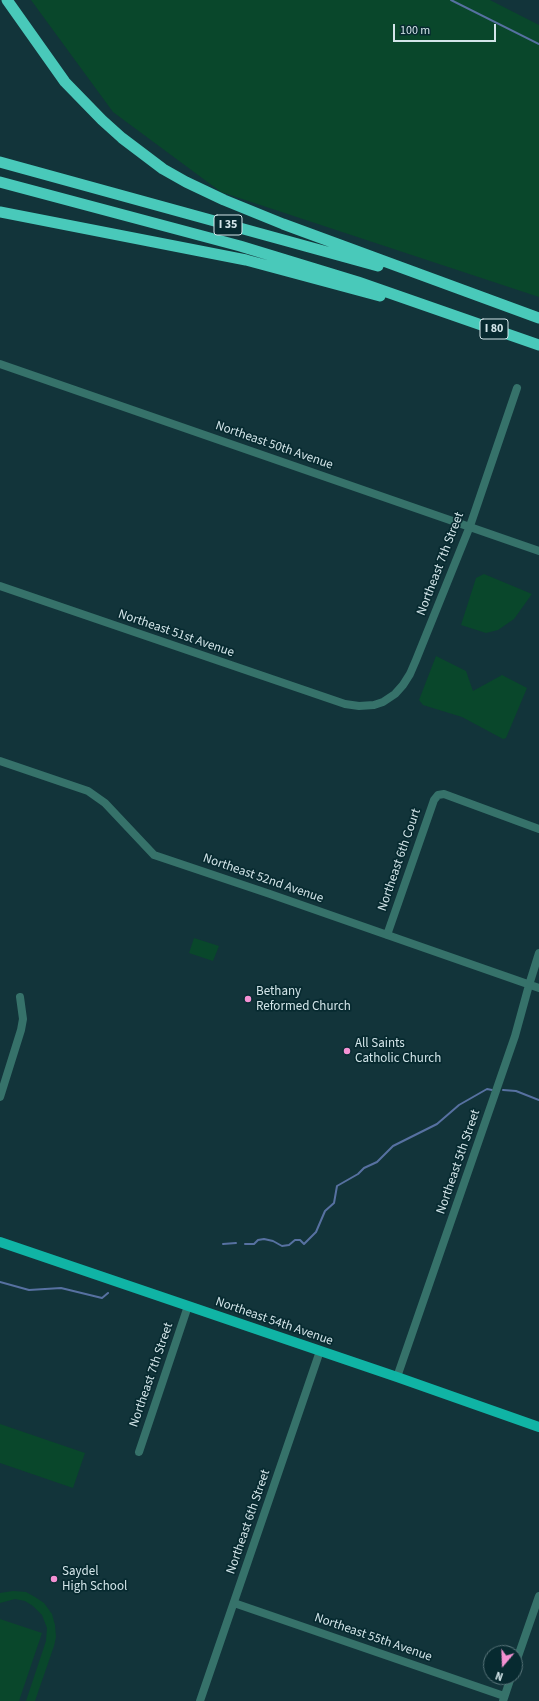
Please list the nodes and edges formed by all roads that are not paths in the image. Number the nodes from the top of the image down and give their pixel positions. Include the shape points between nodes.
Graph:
1 (7, 0) edge
2 (0, 162) edge
3 (0, 182) edge
4 (0, 212) edge
5 (456, 288) junction
6 (448, 313) junction
7 (539, 318) edge
8 (539, 345) edge
9 (0, 364) edge
10 (517, 388) dead end
11 (470, 526) junction
12 (539, 551) edge
13 (0, 586) edge
14 (345, 704) joint
15 (0, 761) edge
16 (539, 829) edge
17 (387, 935) junction
18 (539, 953) edge
19 (528, 985) junction
20 (539, 988) edge
21 (20, 997) dead end
22 (0, 1097) edge
23 (0, 1242) edge
24 (188, 1306) junction
25 (320, 1351) junction
26 (397, 1377) junction
27 (539, 1428) edge
28 (139, 1452) dead end
29 (539, 1596) edge
30 (234, 1602) junction
31 (522, 1645) edge
32 (508, 1685) edge
33 (503, 1699) edge
34 (200, 1701) edge

1 - 5 highway via 65,82 122,138 164,169 224,200
2 - 5 highway, I 35
3 - 6 highway, I 80 via 240,246
4 - 6 highway via 246,260
5 - 7 highway, I 35
6 - 8 highway, I 80
9 - 11 street, Northeast 50th Avenue
10 - 11 street, Northeast 7th Street
11 - 12 street, Northeast 50th Avenue
11 - 14 street, Northeast 7th Street via 416,660 403,685 389,698 374,705
13 - 14 street, Northeast 51st Avenue
15 - 17 street, Northeast 52nd Avenue via 88,791 105,803 154,856
16 - 17 street, Northeast 6th Court via 444,794 438,795 434,800
17 - 19 street, Northeast 52nd Avenue
18 - 19 street, Northeast 5th Street
19 - 20 street, Northeast 52nd Avenue
19 - 26 street, Northeast 5th Street via 515,1036
21 - 22 street via 23,1019 21,1030
23 - 24 main road, Northeast 54th Avenue
24 - 25 main road, Northeast 54th Avenue
24 - 28 street, Northeast 7th Street
25 - 26 main road, Northeast 54th Avenue
25 - 30 street, Northeast 6th Street
26 - 27 main road, Northeast 54th Avenue
29 - 31 street
30 - 33 street, Northeast 55th Avenue
30 - 34 street, Northeast 6th Street
32 - 33 street

